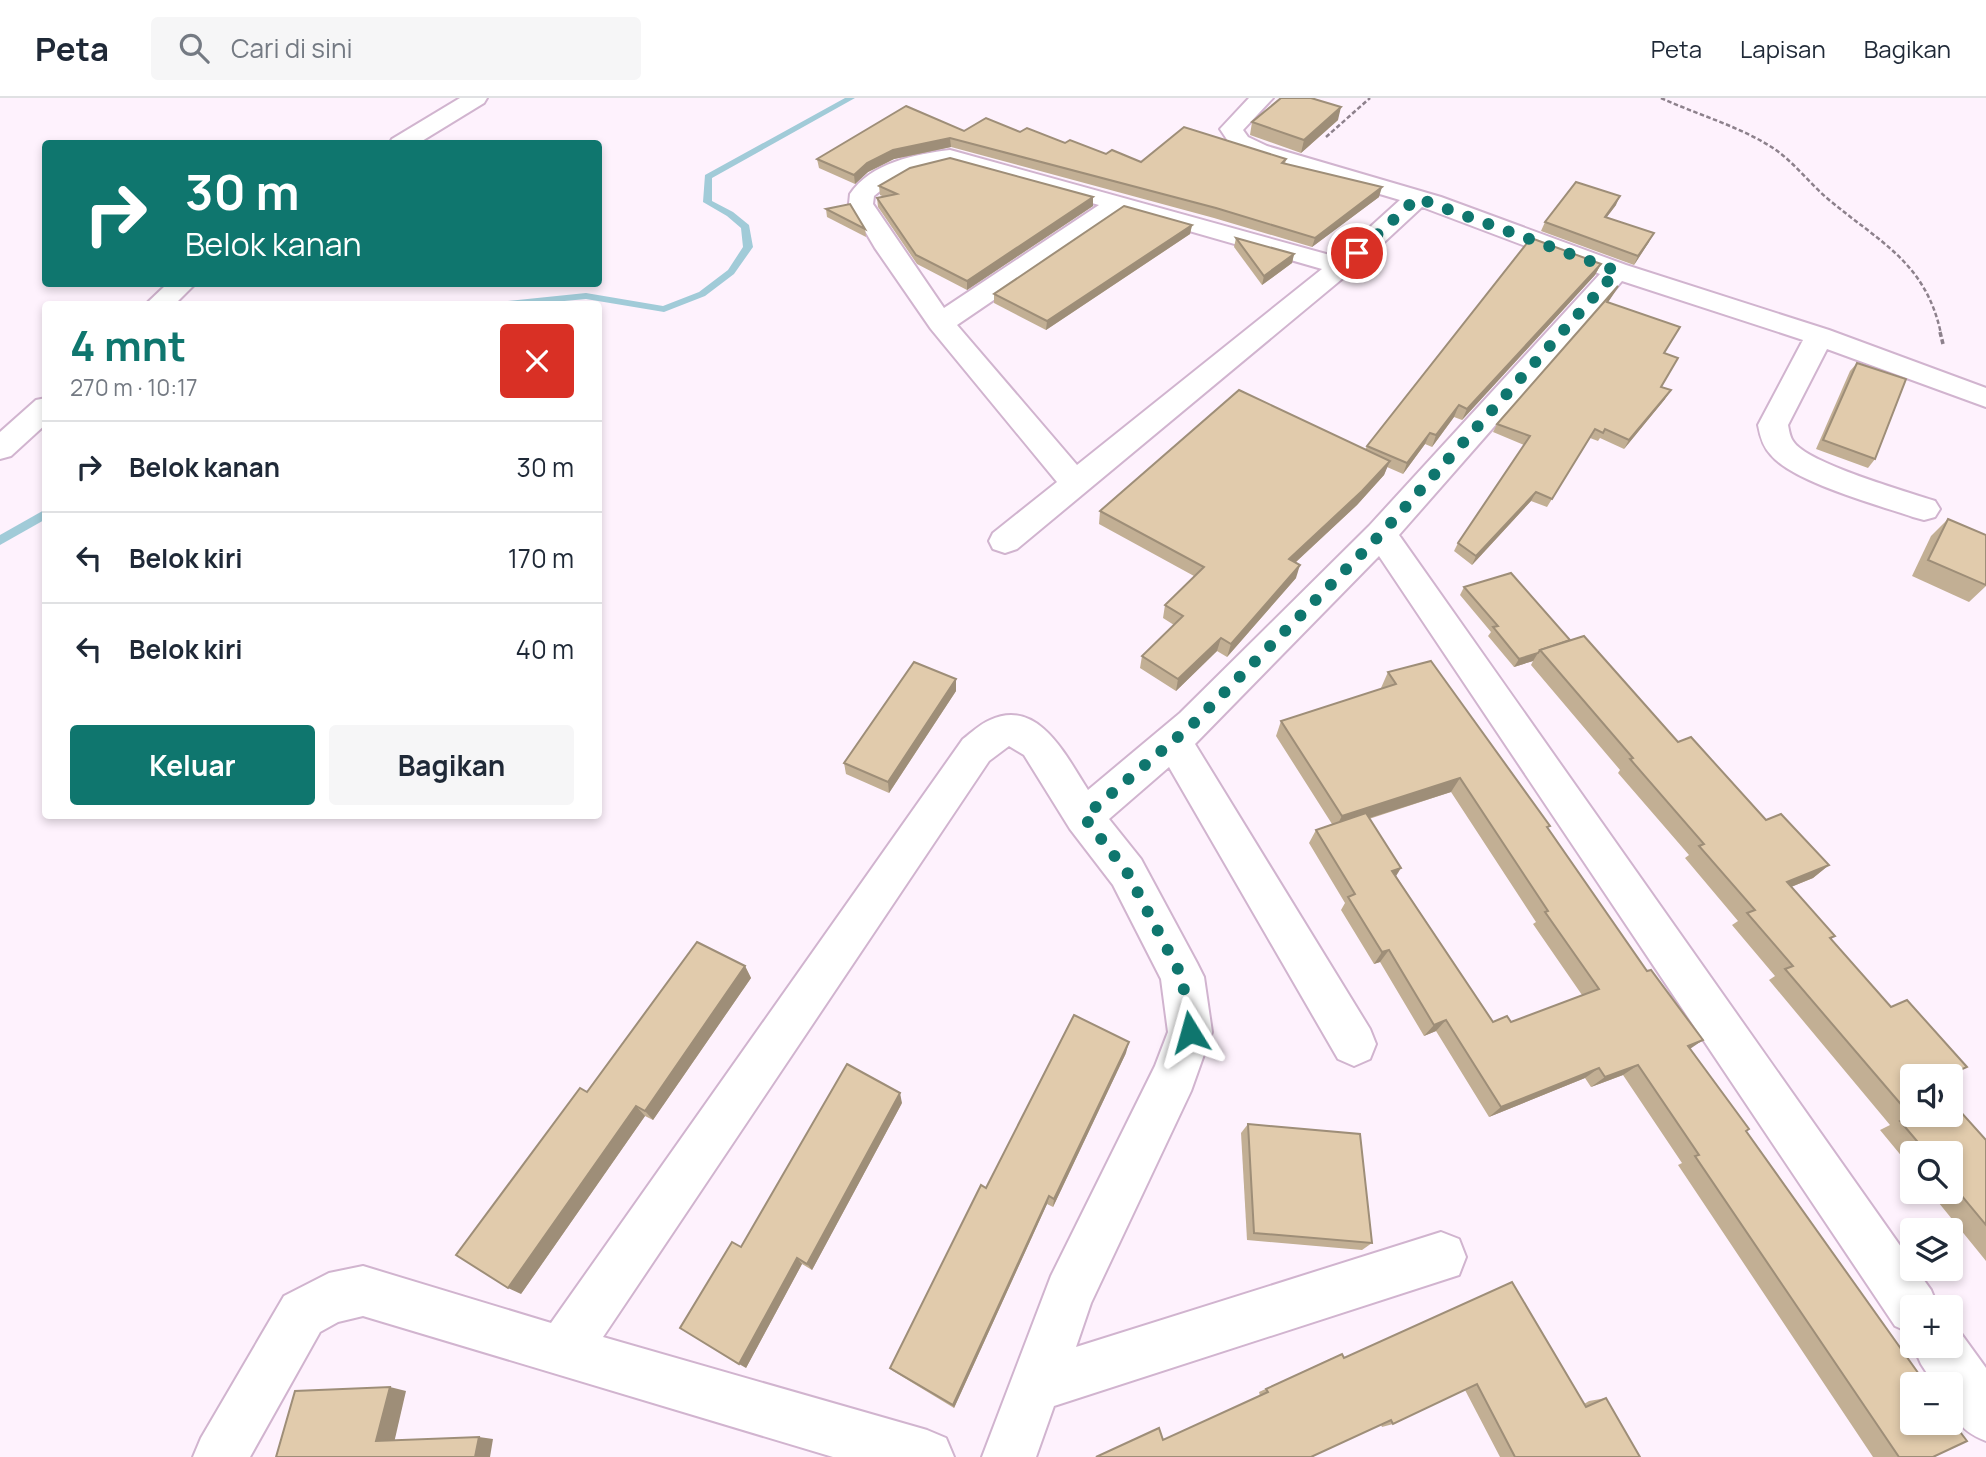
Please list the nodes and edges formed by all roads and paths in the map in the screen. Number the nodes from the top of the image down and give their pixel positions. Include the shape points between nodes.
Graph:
1 (476, 98) edge
2 (1262, 98) edge
3 (1370, 98) edge
4 (1661, 98) edge
5 (407, 140) edge
6 (1301, 163) junction
7 (1417, 198) junction
8 (1119, 204) junction
9 (1342, 266) junction
10 (1617, 271) junction
11 (179, 287) edge
12 (162, 301) edge
13 (941, 323) junction
14 (1819, 336) junction
15 (1943, 381) junction
16 (1986, 398) edge
17 (42, 411) edge
18 (0, 449) edge
19 (1076, 484) junction
20 (1924, 509) dead end
21 (1381, 534) junction
22 (1005, 541) dead end
23 (1173, 741) junction
24 (1084, 817) junction
25 (1354, 1044) dead end
26 (1441, 1257) dead end
27 (1904, 1295) edge
28 (562, 1352) junction
29 (1947, 1358) edge
30 (1035, 1386) junction
31 (1986, 1414) edge
32 (220, 1457) edge
33 (927, 1457) edge
34 (1009, 1457) edge

1 - 5 street
2 - 6 street via 1231,129 1235,137 1259,151
3 - 6 path
4 - 15 path via 1774,149 1906,258 1923,279 1941,330
6 - 7 street
7 - 9 street
7 - 10 street
8 - 9 street
8 - 13 street
8 - 13 street via 950,158 922,160 884,176 862,194 861,204
9 - 19 street
10 - 14 street
10 - 21 street
11 - 12 street
13 - 19 street
14 - 15 street
14 - 20 street via 1773,425 1783,450 1806,465
15 - 16 street
17 - 18 street
19 - 22 street
21 - 23 street
21 - 27 street
23 - 24 street
23 - 25 street
24 - 28 street via 1037,744 1021,732 1002,731 976,750
24 - 30 street via 1127,872 1182,977 1190,1032 1175,1075 1069,1294
26 - 30 street
28 - 32 street via 363,1291 329,1298 302,1314
28 - 33 street
29 - 31 street
30 - 34 street

